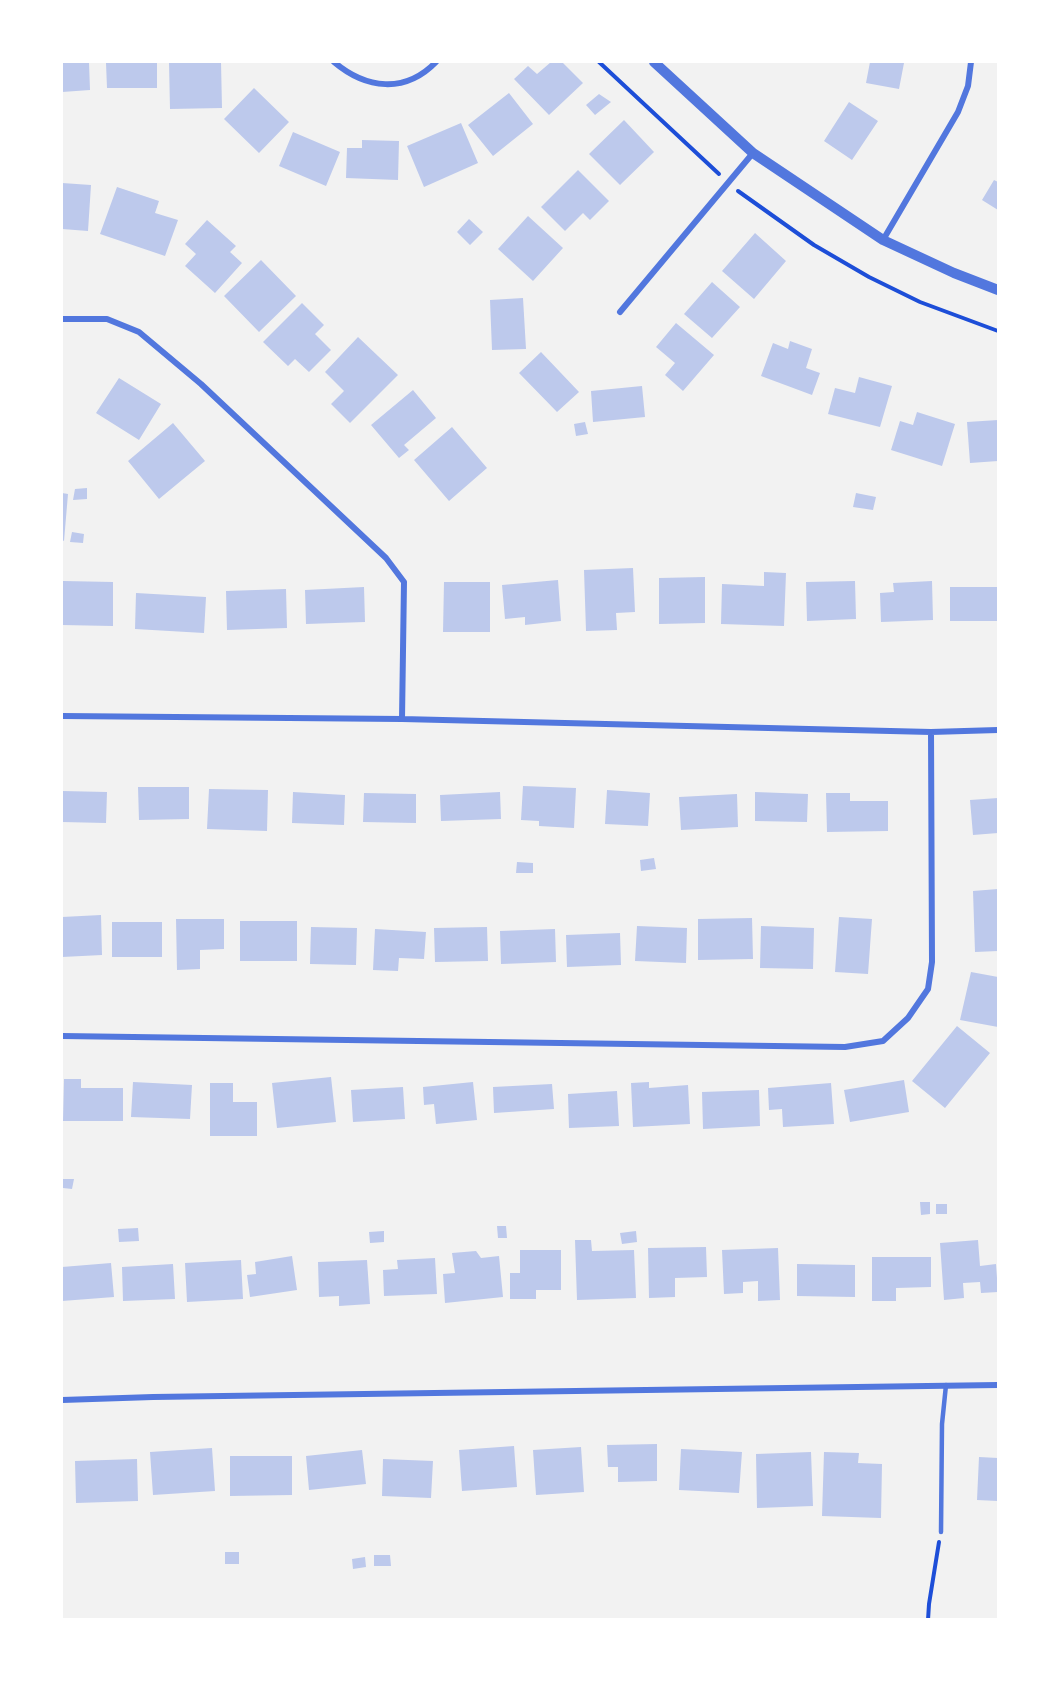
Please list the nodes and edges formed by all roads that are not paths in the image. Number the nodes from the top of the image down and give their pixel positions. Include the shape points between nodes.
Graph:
1 (334, 62) edge
2 (436, 62) edge
3 (654, 62) edge
4 (971, 62) edge
5 (753, 153) junction
6 (883, 240) junction
7 (999, 290) edge
8 (620, 312) dead end
9 (62, 319) edge
10 (62, 716) edge
11 (402, 719) junction
12 (999, 730) edge
13 (931, 732) junction
14 (62, 1036) edge
15 (946, 1385) junction
16 (999, 1385) edge
17 (62, 1400) edge
18 (941, 1532) road end

1 - 2 street via 348,73 381,85 406,82
3 - 5 street
4 - 6 street via 968,86 958,112
5 - 6 street
5 - 8 street
6 - 7 street
9 - 11 street via 107,319 139,332 201,384 386,558 404,582
10 - 11 street
11 - 13 street
12 - 13 street
13 - 14 street via 932,962 928,988 908,1018 883,1041 835,1047
15 - 16 street
15 - 17 street
15 - 18 lane

